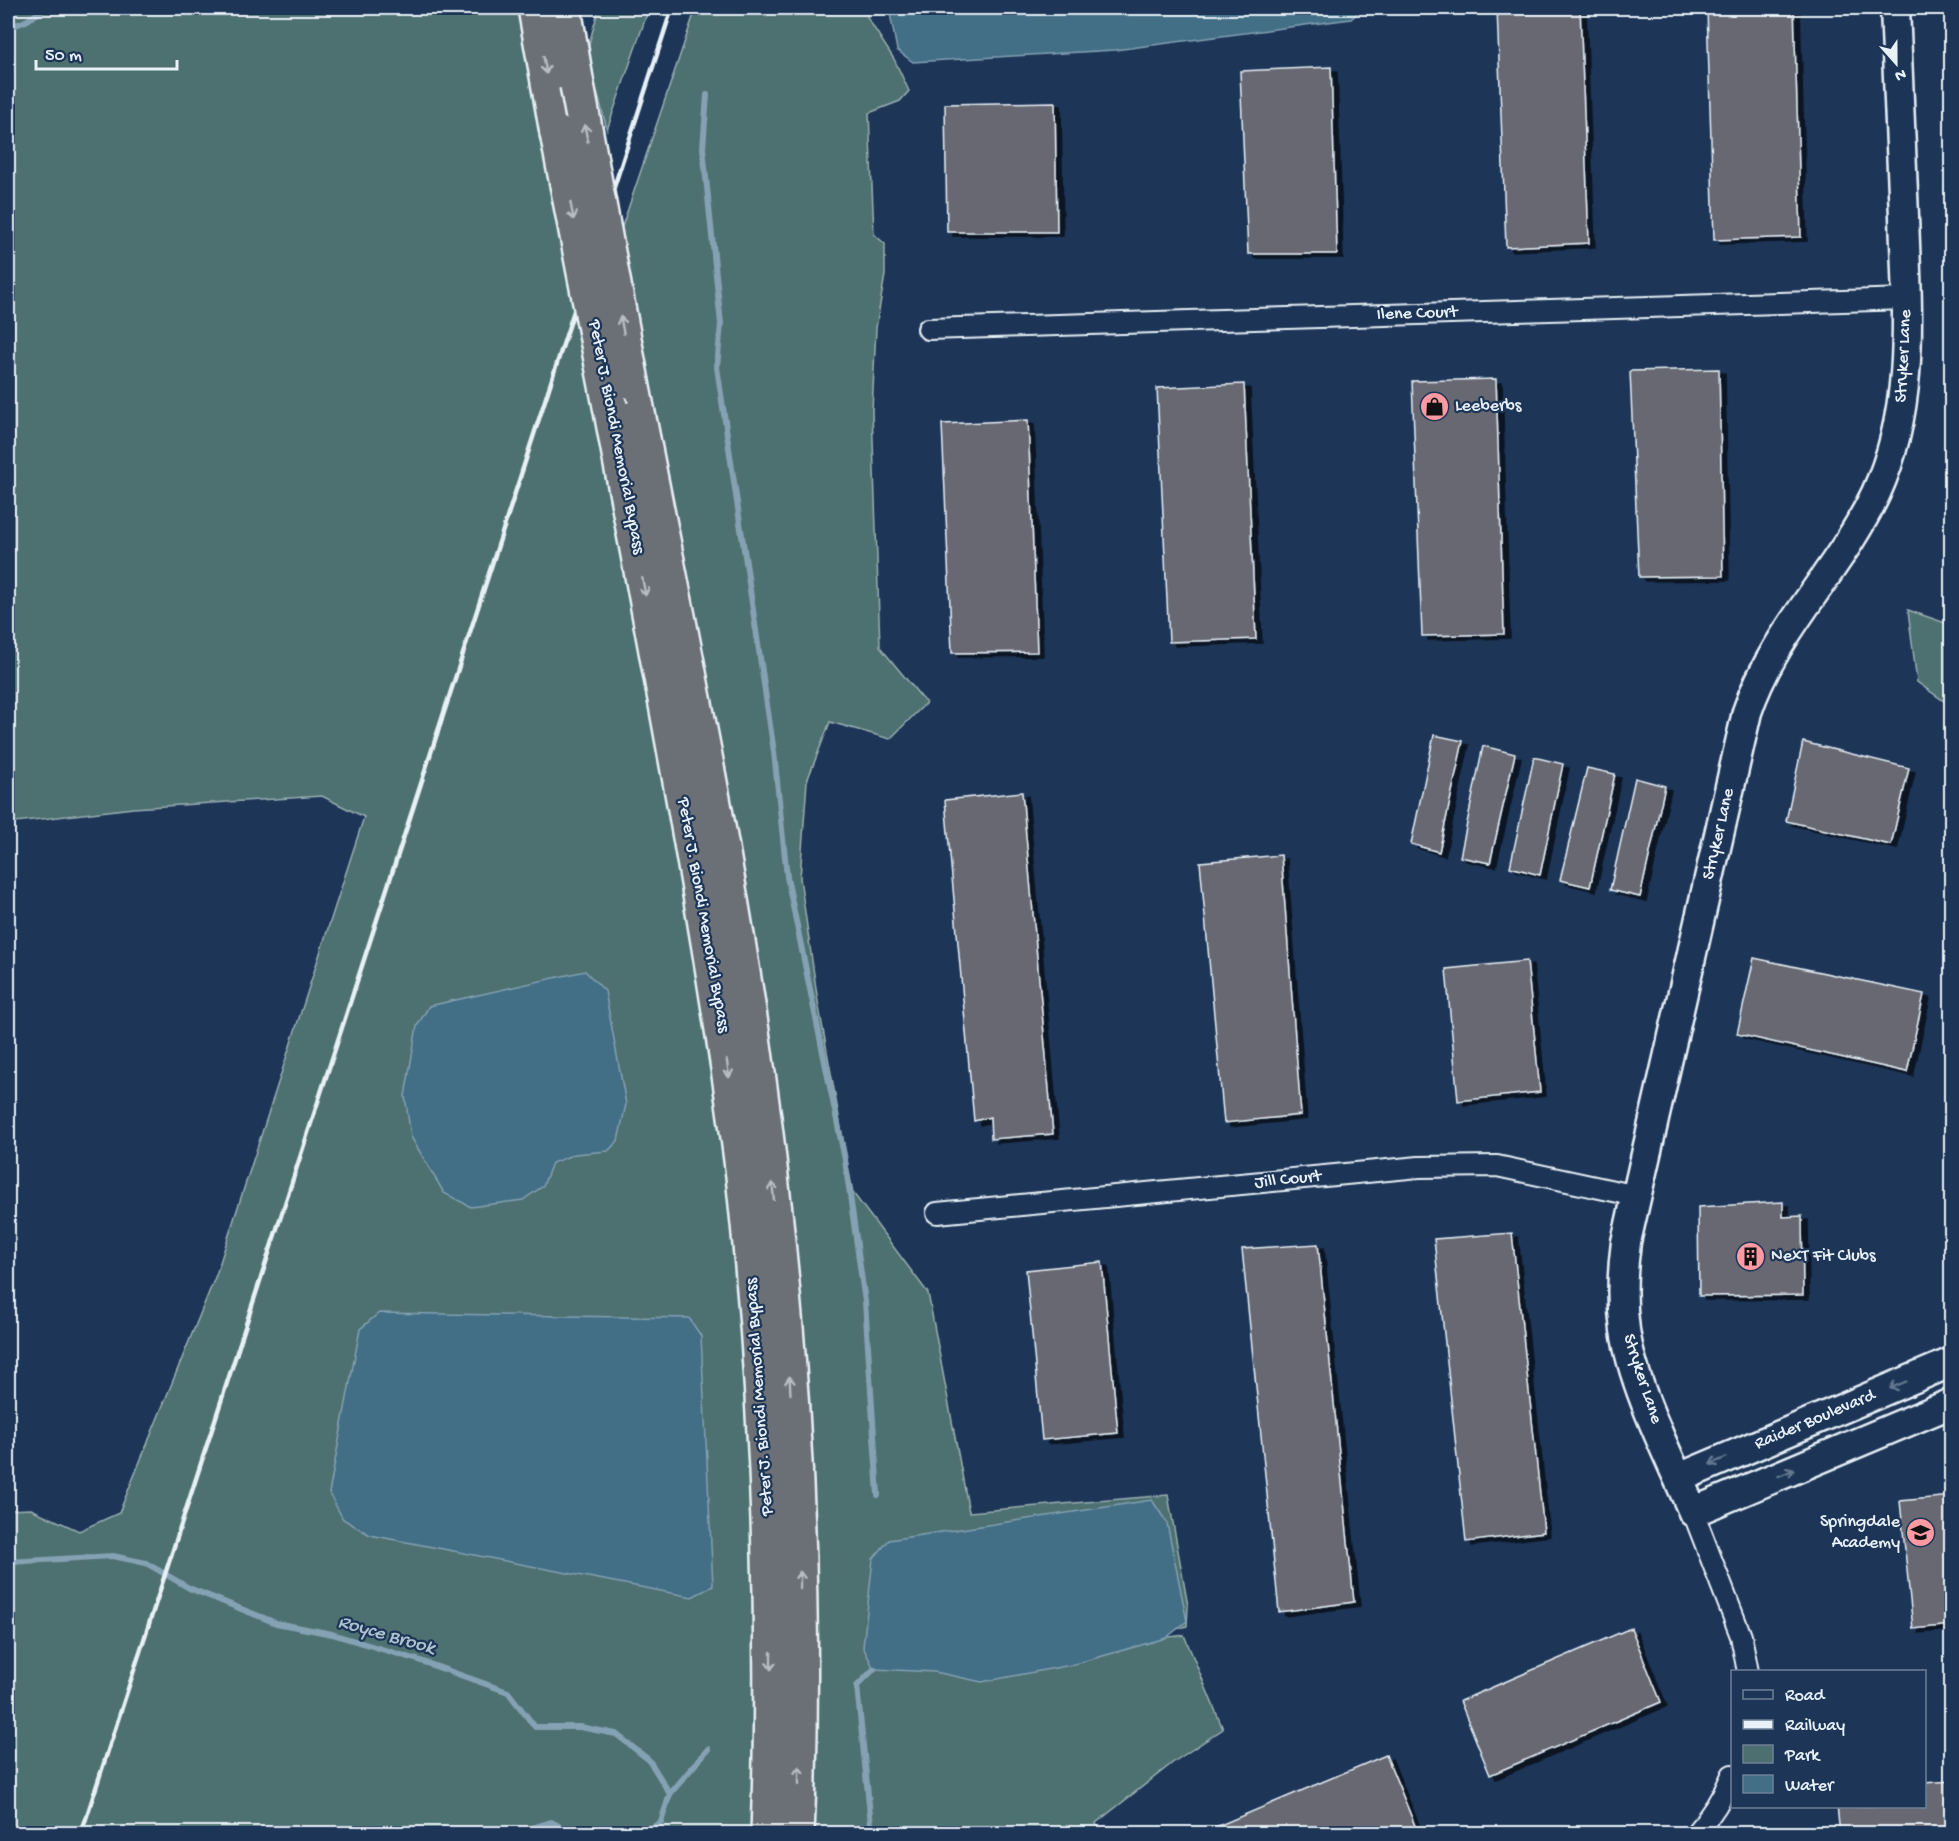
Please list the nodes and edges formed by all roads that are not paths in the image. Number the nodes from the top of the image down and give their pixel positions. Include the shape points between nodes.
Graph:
1 (535, 8) edge
2 (564, 8) edge
3 (1895, 8) edge
4 (1907, 299) junction
5 (928, 329) dead end
6 (1637, 1196) junction
7 (937, 1213) dead end
8 (1952, 1362) edge
9 (1952, 1403) edge
10 (1679, 1478) junction
11 (1693, 1512) junction
12 (1748, 1670) edge
13 (1731, 1777) edge
14 (768, 1833) edge
15 (797, 1833) edge
16 (1695, 1833) edge

1 -> 14 highway, Peter J. Biondi Memorial Bypass, bridge via 689,826 742,1174 767,1460 771,1579
15 -> 2 highway, Peter J. Biondi Memorial Bypass, bridge via 800,1566 788,1355 769,1160 726,879
3 - 4 street, Stryker Lane
4 - 5 street, Ilene Court
4 - 6 street, Stryker Lane via 1906,378 1901,414 1876,493 1773,654 1747,712
6 - 7 street, Jill Court via 1497,1166 1460,1166
6 - 10 street, Stryker Lane via 1623,1263 1626,1332 1649,1409
8 -> 10 street, Raider Boulevard
11 -> 9 street, Raider Boulevard
10 - 11 street, Stryker Lane
11 - 12 street, Stryker Lane via 1741,1636
13 - 16 street via 1708,1819

